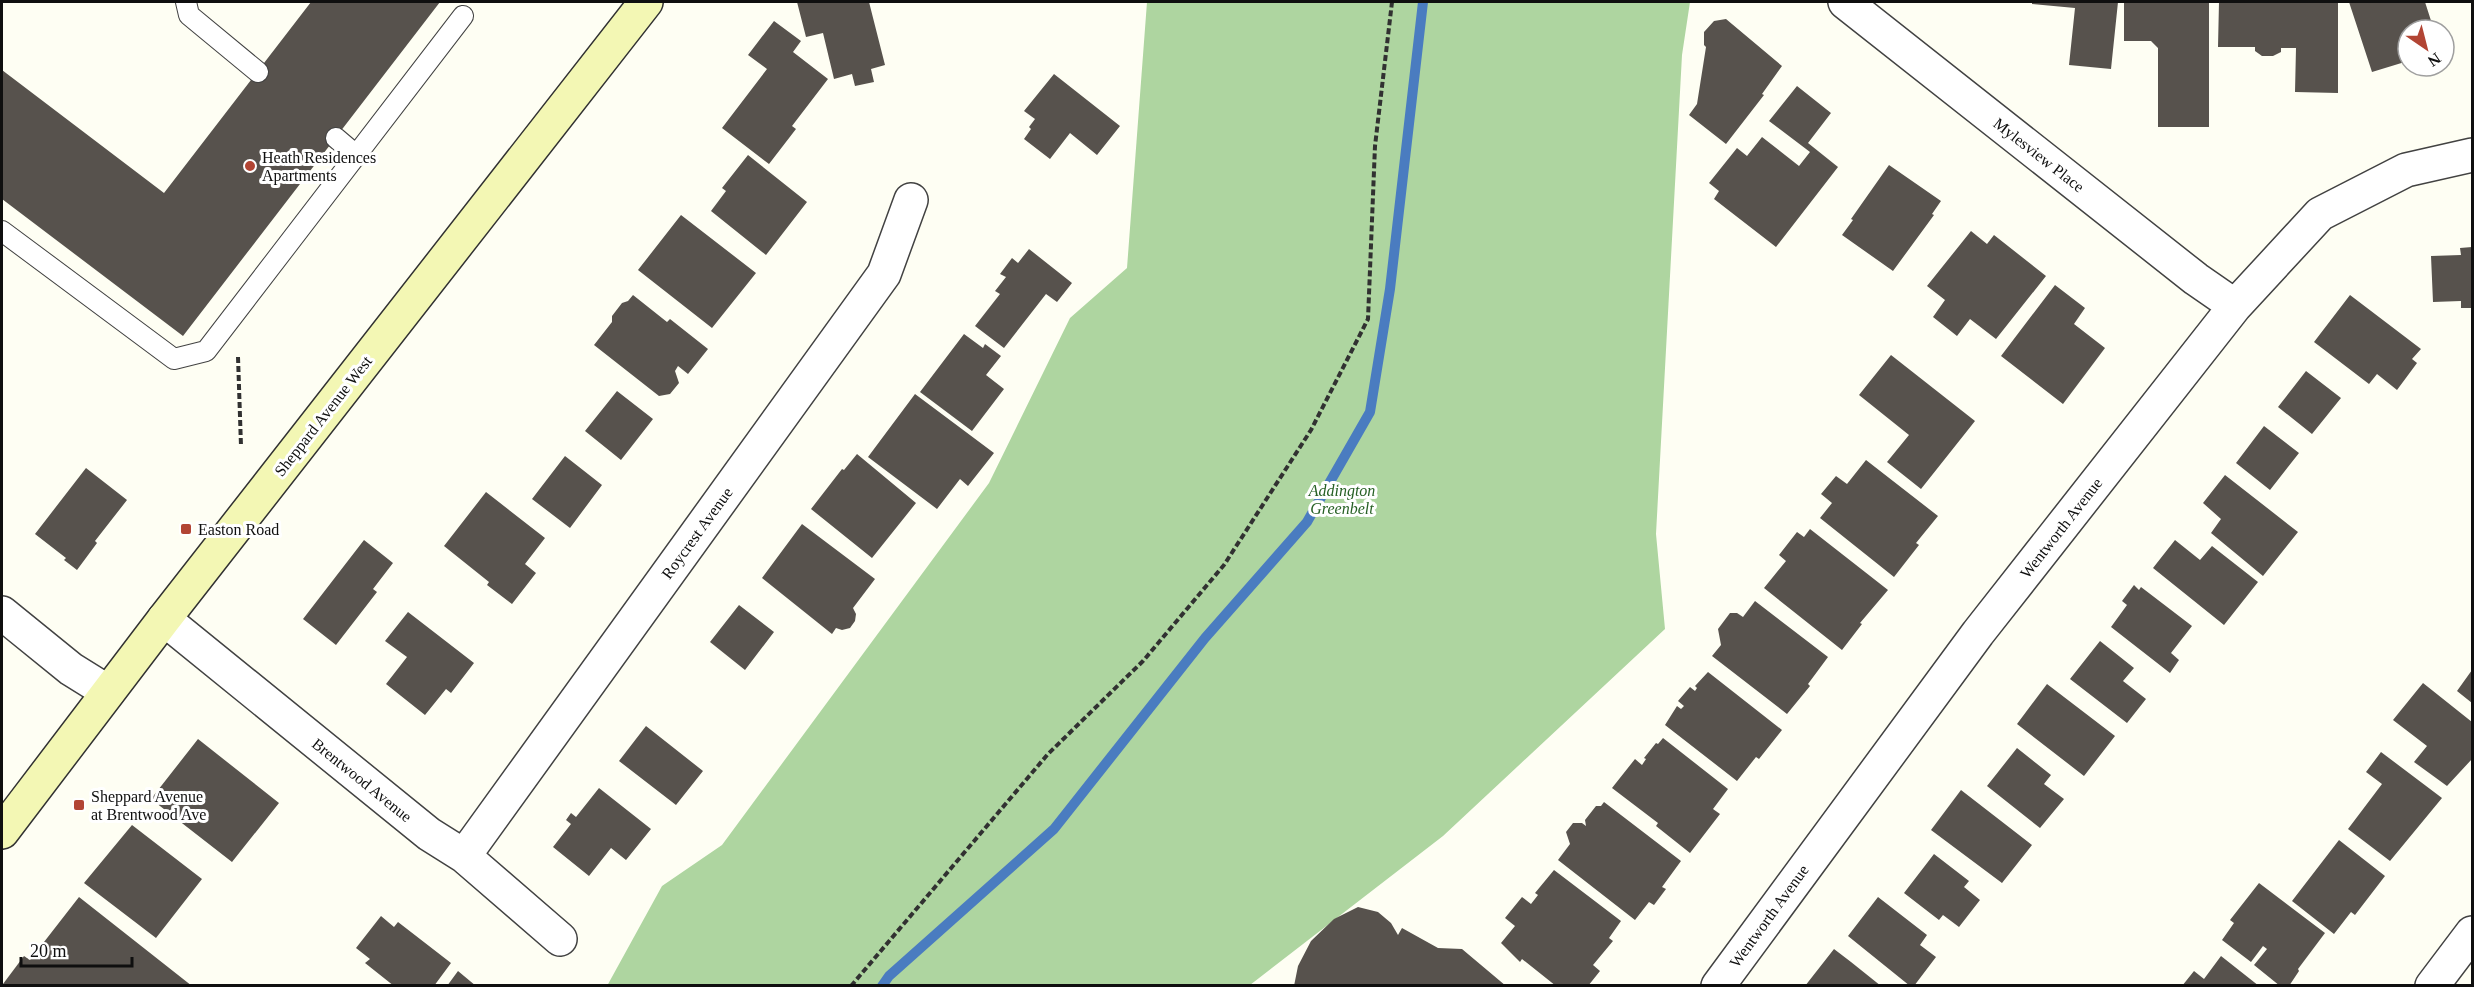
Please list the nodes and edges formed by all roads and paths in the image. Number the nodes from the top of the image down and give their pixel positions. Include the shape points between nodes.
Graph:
1 (186, 2) edge
2 (646, 2) edge
3 (1392, 2) edge
4 (1845, 2) edge
5 (463, 16) dead end
6 (258, 72) dead end
7 (336, 138) dead end
8 (356, 155) junction
9 (2472, 155) edge
10 (911, 200) dead end
11 (2, 231) edge
12 (2235, 306) junction
13 (236, 311) junction
14 (241, 446) dead end
15 (2, 613) edge
16 (164, 619) junction
17 (108, 692) junction
18 (2, 832) edge
19 (464, 856) junction
20 (2472, 933) edge
21 (560, 939) dead end
22 (851, 986) edge
23 (1718, 986) edge
24 (2432, 986) edge

1 - 6 lane via 189,15
2 - 16 main road, Sheppard Avenue West
3 - 22 path via 1375,147 1368,320 1311,430 1224,565 1143,661 1047,753
4 - 12 street, Mylesview Place
5 - 8 lane
7 - 8 lane
8 - 13 lane
9 - 12 street, Wentworth Avenue via 2406,170 2320,214
10 - 19 street, Roycrest Avenue via 884,274
11 - 13 lane via 174,359 206,351
12 - 23 street, Wentworth Avenue via 1978,633
13 - 14 path
15 - 17 street via 71,669
16 - 17 main road, Sheppard Avenue West
16 - 19 street, Brentwood Avenue via 429,834
17 - 18 main road, Sheppard Avenue West
19 - 21 street, Brentwood Avenue
20 - 24 street

